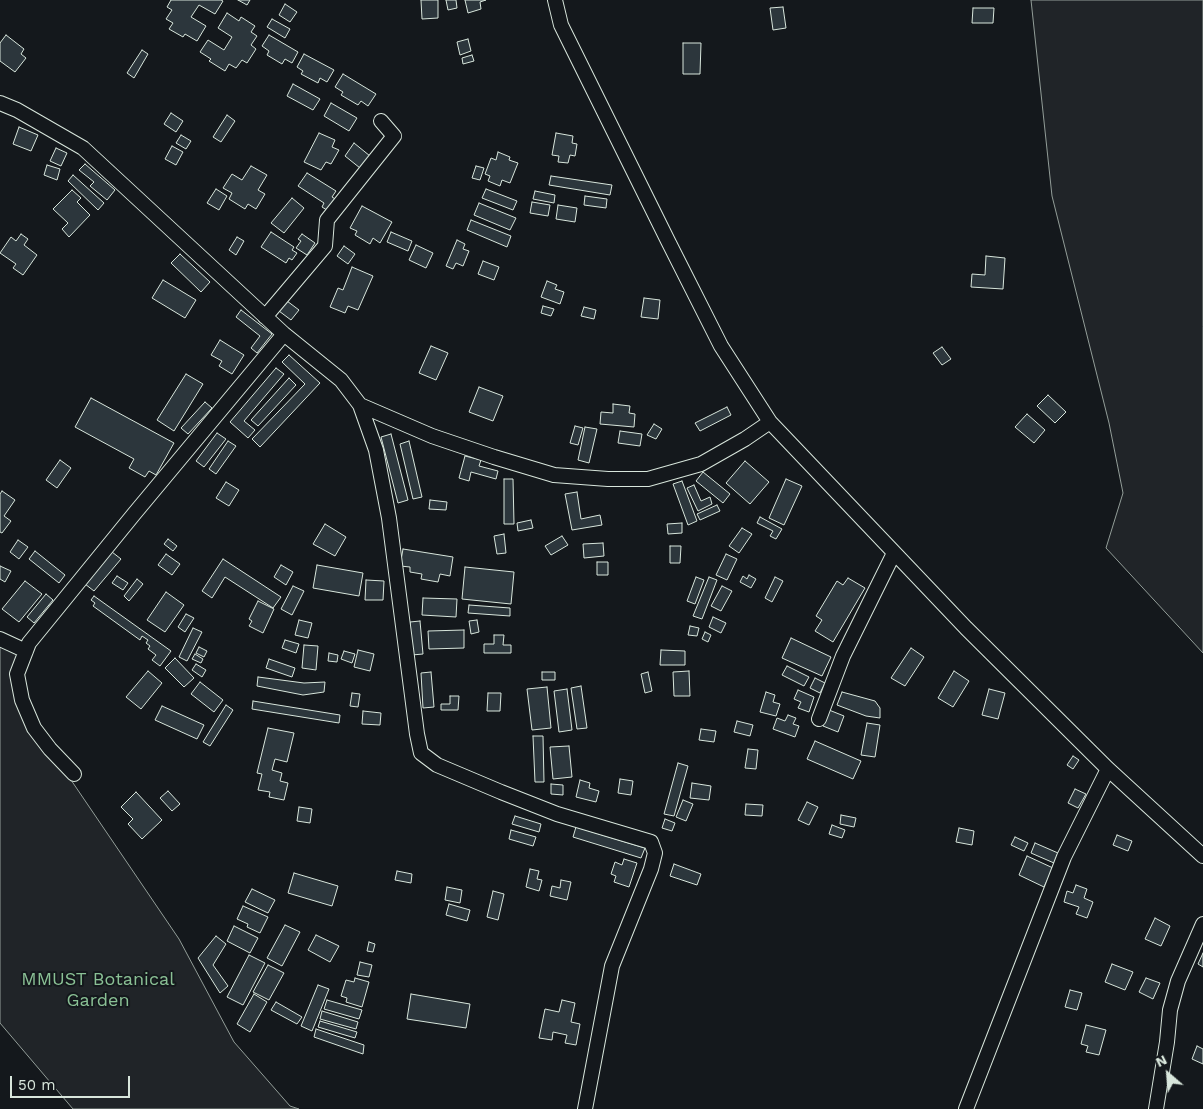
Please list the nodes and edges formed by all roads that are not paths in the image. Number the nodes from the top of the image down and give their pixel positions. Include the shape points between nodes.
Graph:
1 (554, 0) edge
2 (0, 103) edge
3 (381, 121) dead end
4 (265, 317) junction
5 (284, 334) junction
6 (360, 405) junction
7 (770, 422) junction
8 (894, 553) junction
9 (0, 639) edge
10 (26, 651) junction
11 (819, 720) dead end
12 (1108, 769) junction
13 (74, 774) dead end
14 (1203, 856) edge
15 (1203, 924) edge
16 (585, 1109) edge
17 (966, 1109) edge
18 (1156, 1109) edge

1 - 7 street via 562,25 721,346
2 - 4 street via 83,148
3 - 4 street via 394,136 327,220 326,246
4 - 5 street
5 - 6 street via 341,380
5 - 10 street via 29,643
6 - 7 street via 432,436 494,457 554,475 608,480 648,479 701,464
6 - 16 street via 376,450 390,518 421,753 436,764 557,814 651,842 655,852 612,966
7 - 8 street
8 - 11 street via 843,656
8 - 12 street
9 - 10 street
10 - 13 street via 17,674 22,700 34,728
12 - 14 street
12 - 17 street via 1064,857
15 - 18 street via 1178,981 1170,1010

